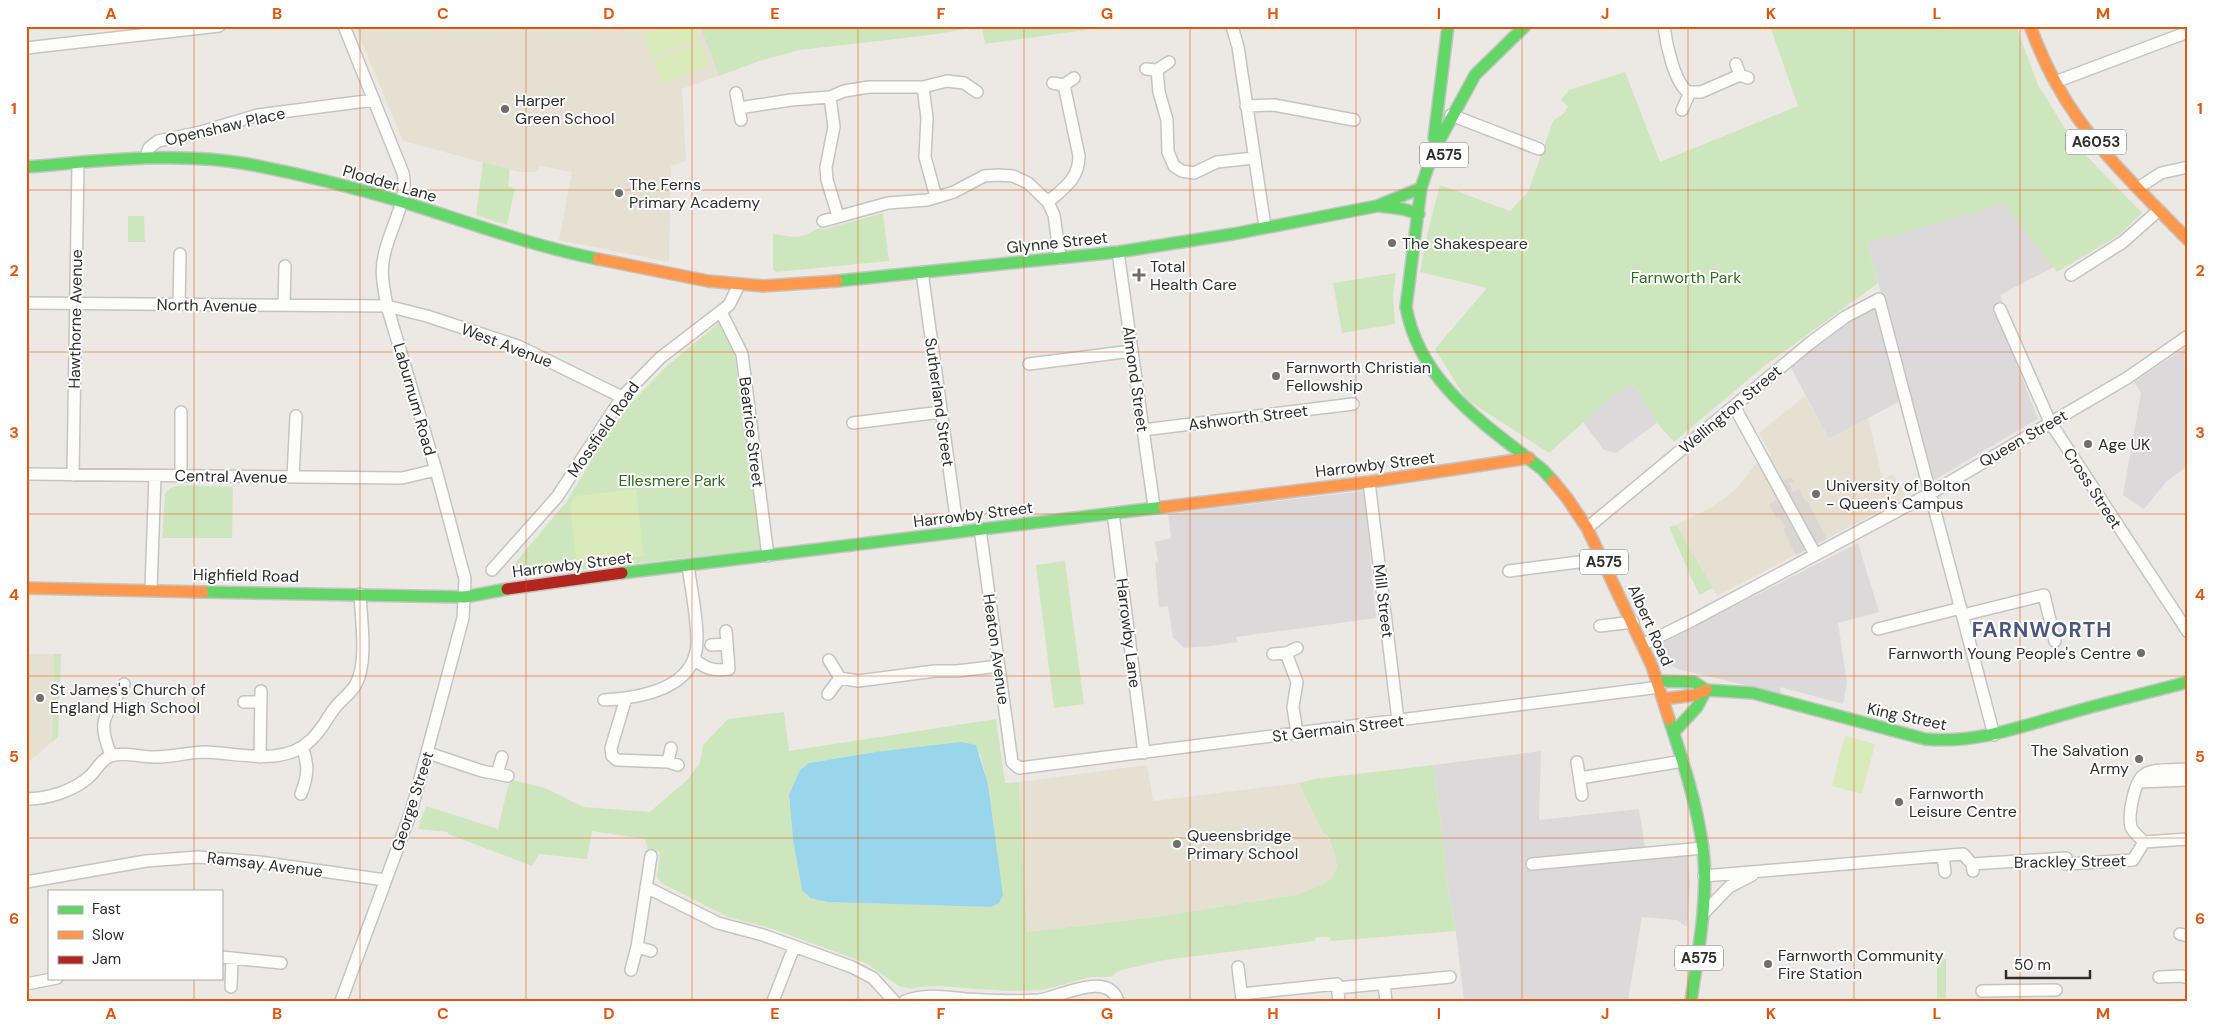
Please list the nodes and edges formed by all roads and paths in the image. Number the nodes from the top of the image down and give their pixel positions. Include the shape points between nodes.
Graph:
1 (219, 26) edge
2 (344, 26) edge
3 (1232, 26) edge
4 (1448, 26) edge
5 (1504, 26) edge
6 (1525, 26) edge
7 (1664, 26) edge
8 (2030, 26) edge
9 (2188, 32) edge
10 (1514, 37) junction
11 (26, 48) edge
12 (1169, 62) dead end
13 (1736, 64) dead end
14 (1074, 78) dead end
15 (2054, 82) junction
16 (923, 88) junction
17 (976, 92) dead end
18 (1690, 92) junction
19 (736, 94) dead end
20 (830, 97) junction
21 (374, 100) junction
22 (1246, 106) junction
23 (1682, 110) dead end
24 (1454, 116) junction
25 (1354, 120) dead end
26 (1539, 149) dead end
27 (1432, 152) junction
28 (145, 158) junction
29 (1254, 158) junction
30 (78, 163) junction
31 (26, 167) edge
32 (2188, 167) edge
33 (1421, 188) junction
34 (2138, 188) junction
35 (936, 198) junction
36 (402, 202) junction
37 (1048, 202) junction
38 (1377, 206) junction
39 (2159, 210) junction
40 (1419, 214) junction
41 (838, 216) junction
42 (823, 221) dead end
43 (1265, 227) junction
44 (2188, 240) edge
45 (1118, 252) junction
46 (180, 254) dead end
47 (1060, 258) junction
48 (285, 266) dead end
49 (922, 272) junction
50 (2071, 275) dead end
51 (739, 284) junction
52 (26, 303) edge
53 (75, 304) junction
54 (179, 304) junction
55 (284, 306) junction
56 (387, 306) junction
57 (2000, 309) dead end
58 (721, 312) junction
59 (2188, 336) edge
60 (1132, 351) junction
61 (1029, 364) dead end
62 (622, 397) junction
63 (1353, 404) dead end
64 (1734, 406) junction
65 (181, 412) dead end
66 (941, 412) junction
67 (296, 416) dead end
68 (853, 422) dead end
69 (2050, 422) junction
70 (1143, 430) junction
71 (1507, 441) junction
72 (1529, 458) junction
73 (1486, 465) junction
74 (436, 470) junction
75 (26, 474) edge
76 (72, 475) junction
77 (155, 476) junction
78 (180, 476) junction
79 (293, 477) junction
80 (1369, 482) junction
81 (1931, 493) junction
82 (1154, 507) junction
83 (1113, 513) junction
84 (1587, 528) junction
85 (980, 530) junction
86 (958, 532) junction
87 (1815, 554) junction
88 (768, 556) junction
89 (1602, 559) junction
90 (688, 566) junction
91 (1509, 571) dead end
92 (507, 572) dead end
93 (26, 588) edge
94 (151, 589) junction
95 (360, 594) junction
96 (465, 597) junction
97 (1962, 611) junction
98 (1633, 622) junction
99 (1600, 626) dead end
100 (1878, 630) dead end
101 (726, 631) dead end
102 (2188, 632) edge
103 (2056, 641) dead end
104 (727, 644) junction
105 (711, 645) dead end
106 (1642, 645) junction
107 (1273, 654) dead end
108 (694, 659) junction
109 (829, 660) dead end
110 (999, 666) junction
111 (840, 678) junction
112 (2188, 682) edge
113 (124, 684) dead end
114 (1659, 684) junction
115 (1706, 690) junction
116 (104, 693) dead end
117 (828, 694) dead end
118 (626, 698) junction
119 (115, 699) junction
120 (1663, 699) junction
121 (604, 700) dead end
122 (244, 702) dead end
123 (1398, 720) junction
124 (1674, 732) junction
125 (1297, 733) junction
126 (1994, 735) junction
127 (302, 748) junction
128 (671, 748) dead end
129 (428, 753) junction
130 (1144, 753) junction
131 (111, 756) junction
132 (260, 757) junction
133 (502, 757) dead end
134 (1683, 761) junction
135 (1577, 762) dead end
136 (1016, 767) joint
137 (2187, 775) edge
138 (1580, 778) junction
139 (302, 794) dead end
140 (1582, 795) dead end
141 (26, 799) edge
142 (2188, 839) edge
143 (2144, 842) junction
144 (1703, 848) junction
145 (651, 856) dead end
146 (1943, 856) junction
147 (1532, 864) dead end
148 (1945, 872) dead end
149 (1756, 873) junction
150 (1704, 876) junction
151 (385, 880) junction
152 (26, 882) edge
153 (646, 887) junction
154 (1703, 914) junction
155 (637, 947) junction
156 (794, 947) junction
157 (651, 951) dead end
158 (226, 958) edge
159 (280, 963) dead end
160 (1238, 967) dead end
161 (631, 970) dead end
162 (2159, 976) dead end
163 (1450, 977) dead end
164 (2188, 978) edge
165 (48, 980) edge
166 (26, 984) edge
167 (1384, 984) junction
168 (1337, 986) junction
169 (231, 987) dead end
170 (2056, 990) dead end
171 (1982, 991) dead end
172 (2026, 995) edge
173 (1242, 997) edge
174 (341, 1001) edge
175 (773, 1001) edge
176 (894, 1001) edge
177 (906, 1001) edge
178 (1118, 1001) edge
179 (1339, 1001) edge
180 (1386, 1001) edge
181 (1691, 1001) edge

1 - 11 street
2 - 21 street, Laburnum Road
3 - 22 street
4 - 27 main road, A575
5 - 10 street
6 - 10 main road, A575
7 - 18 street via 1667,47 1681,85
8 - 15 main road, A6053
9 - 15 street
10 - 24 main road, A575 via 1475,75
12 - 29 street via 1151,69 1167,120 1168,152 1174,166 1182,172 1194,173 1217,162
13 - 18 street via 1744,77 1701,92
14 - 37 street via 1058,84 1079,166 1070,182
15 - 34 main road, A6053 via 2083,125
16 - 17 street via 965,78
16 - 20 street via 869,87
16 - 35 street via 927,118 925,157
18 - 23 street
19 - 20 street via 740,114 791,100
20 - 41 street via 834,127 826,168
21 - 28 street, Openshaw Place via 258,115 158,142 149,148
21 - 36 street, Laburnum Road via 404,173
22 - 25 street via 1274,105
22 - 29 street
24 - 26 street
24 - 27 main road, A575
24 - 40 main road, A575 via 1432,191
27 - 33 main road, A575
28 - 30 main road, Plodder Lane
28 - 36 main road, Plodder Lane via 185,158 254,165
29 - 43 street
30 - 31 main road, Plodder Lane
30 - 53 street, Hawthorne Avenue
32 - 34 street via 2161,173
33 - 38 main road, Glynne Street
33 - 40 main road, A575
34 - 39 main road, A6053
35 - 37 street via 954,192 970,181 998,174 1014,176 1028,183
35 - 41 street via 888,203
36 - 51 main road, Plodder Lane via 561,252 661,273
36 - 56 street, Laburnum Road via 383,257 382,281
37 - 47 street via 1054,215
38 - 40 main road, Glynne Street
38 - 43 main road, Glynne Street
39 - 44 main road, A6053
39 - 50 street via 2123,242
40 - 71 main road, Albert Road / A575 via 1406,307 1412,332 1424,357 1452,395
41 - 42 street
43 - 45 main road, Glynne Street
45 - 47 main road, Glynne Street
45 - 60 street, Almond Street
46 - 54 street
47 - 49 main road, Glynne Street
48 - 55 street
49 - 51 main road, Glynne Street via 816,283
49 - 66 street, Sutherland Street
51 - 58 street, Mossfield Road via 733,301
52 - 53 street, North Avenue
53 - 54 street, North Avenue
53 - 76 street, Hawthorne Avenue
54 - 55 street, North Avenue
55 - 56 street, North Avenue
56 - 62 street, West Avenue via 518,346
56 - 74 street, Laburnum Road
57 - 69 street, Cross Street
58 - 62 street, Mossfield Road via 660,358
58 - 88 street, Beatrice Street via 742,354
59 - 69 street, Queen Street via 2127,378
60 - 61 street via 1044,368
60 - 70 street, Almond Street
62 - 92 street, Mossfield Road via 557,497 495,567
63 - 70 street, Ashworth Street
64 - 81 street, Wellington Street via 1810,343 1879,299
64 - 84 street, Wellington Street
64 - 87 street
65 - 78 street
66 - 68 street
66 - 86 street, Sutherland Street
67 - 79 street
69 - 81 street, Queen Street
69 - 102 street, Cross Street
70 - 82 street, Almond Street
71 - 72 main road, Albert Road / A575
71 - 73 main road
72 - 73 main road, Harrowby Street
72 - 84 main road, Albert Road / A575 via 1567,498
73 - 80 main road, Harrowby Street
74 - 79 street, Central Avenue via 402,478
74 - 96 street, Laburnum Road via 465,579
75 - 76 street, Central Avenue
76 - 77 street, Central Avenue
77 - 78 street, Central Avenue
77 - 94 street
78 - 79 street, Central Avenue
80 - 82 main road, Harrowby Street
80 - 123 street, Mill Street
81 - 87 street, Queen Street
81 - 97 street
82 - 83 main road, Harrowby Street
83 - 85 main road, Harrowby Street
83 - 130 street, Harrowby Lane
84 - 89 main road, Albert Road / A575
85 - 86 main road, Harrowby Street
85 - 110 street, Heaton Avenue
86 - 88 main road, Harrowby Street
87 - 106 street, Queen Street
88 - 90 main road, Harrowby Street
89 - 91 street
89 - 98 main road, Albert Road / A575
90 - 96 main road, Harrowby Street via 534,584
90 - 108 street via 697,638
93 - 94 main road, Highfield Road
94 - 95 main road, Highfield Road
95 - 96 main road, Highfield Road
95 - 127 street via 360,676 319,732
96 - 129 street, George Street via 463,618
97 - 100 street
97 - 103 street via 2044,595
97 - 126 street
98 - 99 street
98 - 106 main road, Albert Road / A575
101 - 104 street
104 - 105 street
104 - 108 street via 729,670 713,671
106 - 114 main road, Albert Road / A575
107 - 125 street via 1291,651 1297,682 1293,707
108 - 118 street via 672,683
109 - 111 street
110 - 111 street via 906,681
110 - 136 street, Heaton Avenue via 1012,762
111 - 117 street
112 - 126 main road, King Street
113 - 119 street
114 - 115 main road, King Street via 1694,682
114 - 120 main road, Albert Road / A575
114 - 123 street, St Germain Street
115 - 120 main road, King Street via 1695,695
115 - 124 main road via 1700,704
115 - 126 main road, King Street via 1753,693 1938,741 1963,741
116 - 119 street
118 - 121 street
118 - 128 street via 611,748 612,756 617,760 673,763
119 - 131 street via 102,728
120 - 124 main road, Albert Road / A575
122 - 132 street via 261,697
123 - 125 street, St Germain Street
124 - 134 main road, Albert Road / A575
125 - 130 street, St Germain Street
127 - 132 street
127 - 139 street via 309,784
129 - 133 street via 502,775
129 - 151 street, George Street via 411,812
130 - 136 street, St Germain Street
131 - 132 street via 156,757 207,752
131 - 141 street via 76,785 48,797
134 - 138 street
134 - 144 main road, Albert Road / A575
135 - 138 street
137 - 143 street via 2144,774 2138,782 2130,808 2131,828
138 - 140 street
142 - 143 street, Brackley Street
143 - 146 street, Brackley Street via 2133,860 2066,864 2066,858 1972,868 1963,854
144 - 147 street
144 - 150 main road, Albert Road / A575
145 - 153 street
146 - 148 street
146 - 149 street
149 - 150 street
149 - 154 street via 1729,887
150 - 154 main road, Albert Road / A575
151 - 152 street, Ramsay Avenue via 198,857 146,861
151 - 174 street, George Street
153 - 155 street
153 - 156 street via 718,923
154 - 181 main road, Albert Road / A575
155 - 157 street
155 - 161 street
156 - 175 street
156 - 176 street via 863,972
158 - 159 street
158 - 169 street
160 - 173 street
162 - 164 street
163 - 167 street
165 - 166 street
167 - 168 street
167 - 180 street
168 - 173 street
168 - 179 street
170 - 172 street
171 - 172 street
177 - 178 street via 935,995 1039,1000 1095,985 1112,991

